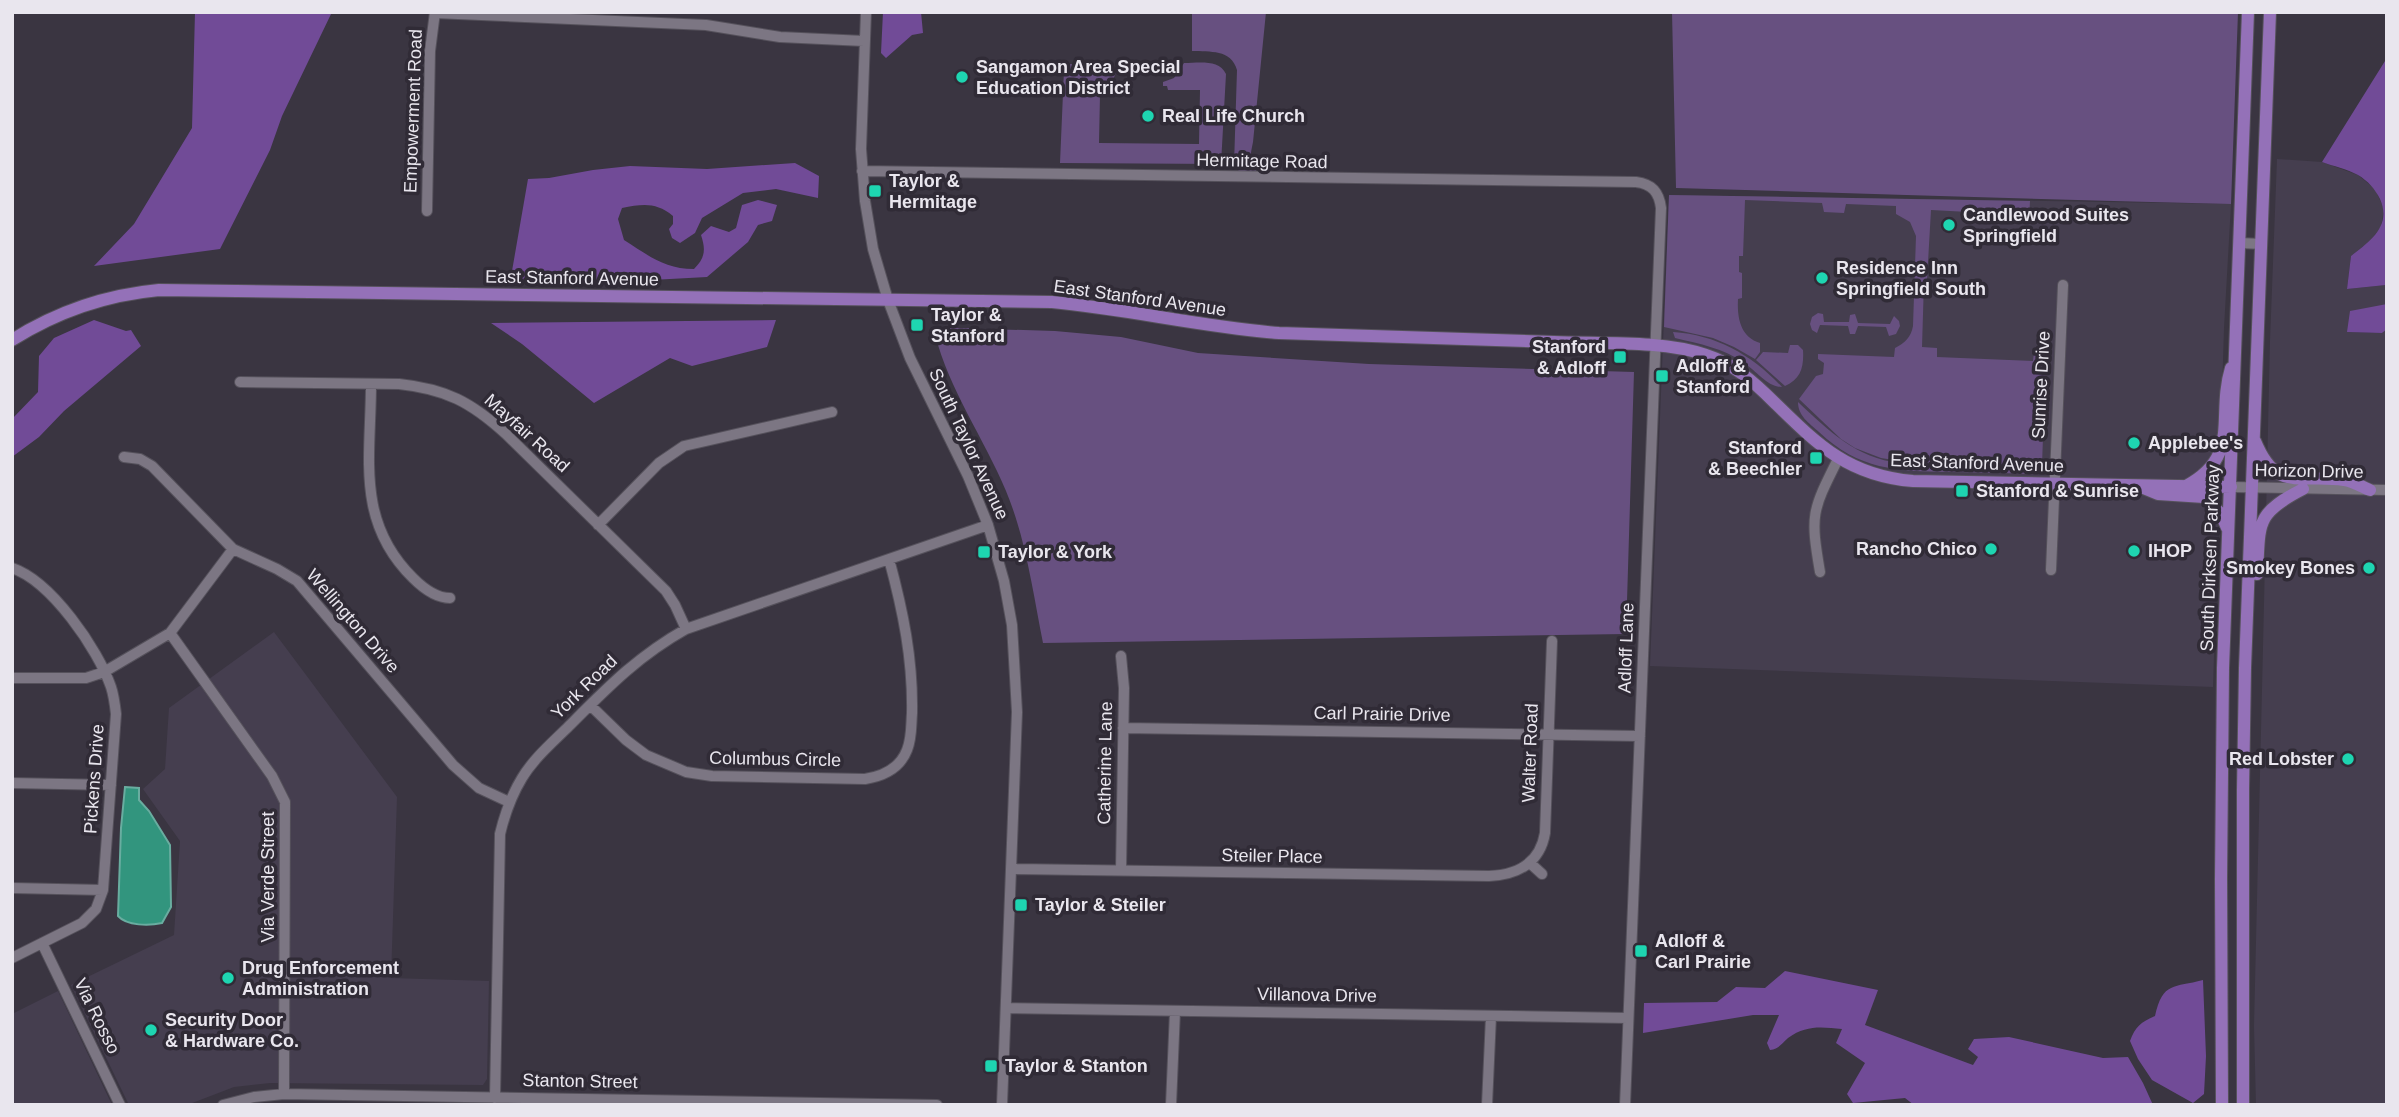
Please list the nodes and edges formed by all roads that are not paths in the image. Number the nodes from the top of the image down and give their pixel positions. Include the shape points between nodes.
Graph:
1 (866, 12) edge
2 (2248, 12) edge
3 (2270, 12) edge
4 (435, 13) edge
5 (864, 41) junction
6 (862, 171) junction
7 (1658, 194) joint
8 (428, 211) dead end
9 (2240, 243) junction
10 (2262, 244) junction
11 (2063, 285) dead end
12 (888, 299) junction
13 (12, 340) edge
14 (1654, 346) junction
15 (2236, 351) junction
16 (240, 382) dead end
17 (371, 384) junction
18 (832, 412) dead end
19 (2254, 440) junction
20 (124, 457) dead end
21 (1838, 459) junction
22 (2054, 484) junction
23 (2134, 485) junction
24 (2186, 486) junction
25 (2231, 487) junction
26 (2252, 488) junction
27 (2303, 489) junction
28 (2371, 490) junction
29 (2387, 490) edge
30 (598, 525) junction
31 (988, 525) junction
32 (2229, 533) junction
33 (233, 549) junction
34 (889, 559) junction
35 (12, 568) edge
36 (2051, 570) dead end
37 (1820, 572) dead end
38 (450, 598) dead end
39 (2247, 612) junction
40 (686, 629) junction
41 (170, 633) junction
42 (1552, 641) dead end
43 (1121, 656) dead end
44 (104, 672) junction
45 (12, 678) edge
46 (590, 705) junction
47 (1123, 728) junction
48 (1549, 734) junction
49 (1640, 736) junction
50 (12, 783) edge
51 (111, 785) junction
52 (509, 802) junction
53 (1530, 863) junction
54 (1012, 869) junction
55 (1121, 872) junction
56 (1542, 874) dead end
57 (12, 888) edge
58 (103, 890) junction
59 (43, 943) junction
60 (12, 958) edge
61 (1006, 1008) junction
62 (1175, 1011) junction
63 (1491, 1016) junction
64 (1628, 1018) junction
65 (284, 1094) junction
66 (495, 1098) junction
67 (641, 1102) edge
68 (120, 1105) edge
69 (223, 1105) edge
70 (937, 1105) edge
71 (1002, 1105) edge
72 (1171, 1105) edge
73 (1487, 1105) edge
74 (1625, 1105) edge
75 (2222, 1105) edge
76 (2243, 1105) edge

1 - 5 street, South Taylor Avenue
2 - 9 main road, South Dirksen Parkway
3 - 10 main road
4 - 5 street via 706,24 780,37
4 - 8 street, Empowerment Road via 430,51
5 - 6 street, South Taylor Avenue
6 - 7 street, Hermitage Road via 1636,182
6 - 12 street, South Taylor Avenue via 873,249
7 - 14 street, Adloff Lane
9 - 10 street
9 - 15 main road, South Dirksen Parkway
10 - 19 main road
11 - 22 street, Sunrise Drive
12 - 13 main road, East Stanford Avenue via 159,290 78,306
12 - 14 main road, East Stanford Avenue via 1052,302 1279,333
12 - 31 street, South Taylor Avenue via 910,358
14 - 21 main road, East Stanford Avenue via 1686,349 1737,369
14 - 49 street, Adloff Lane
15 - 24 main road via 2226,385 2220,455
15 - 25 main road, South Dirksen Parkway
16 - 17 street, Mayfair Road
17 - 30 street, Mayfair Road via 423,387 469,404
17 - 38 street via 370,489 377,525 403,568 427,590
18 - 30 street via 684,446 659,463
19 - 26 main road
19 - 28 main road via 2269,466 2281,476 2346,480
20 - 33 street, Wellington Drive via 152,466
21 - 22 main road, East Stanford Avenue via 1898,480
21 - 37 street via 1814,511
22 - 23 main road, East Stanford Avenue
22 - 36 street, Sunrise Drive
23 - 24 main road, East Stanford Avenue
23 - 32 main road via 2158,494 2204,497 2221,514
24 - 25 main road, East Stanford Avenue
25 - 26 street, Horizon Drive
25 - 32 main road, South Dirksen Parkway
26 - 27 street, Horizon Drive
26 - 39 main road
27 - 28 street, Horizon Drive
27 - 39 main road via 2271,508 2262,519 2257,581
28 - 29 street, Horizon Drive
30 - 40 street, Mayfair Road via 666,592
31 - 34 street, York Road
31 - 54 street, South Taylor Avenue via 1004,581 1016,657
32 - 75 main road, South Dirksen Parkway via 2221,784
33 - 41 street
33 - 52 street, Wellington Drive via 304,587 453,765 480,788
34 - 40 street, York Road
34 - 46 street, Columbus Circle via 905,619 912,687 908,750 888,772 874,778 712,776 673,769 626,740
35 - 44 street, Pickens Drive via 46,588
39 - 76 main road
40 - 46 street, York Road via 643,655
41 - 44 street
41 - 65 street, Via Verde Street via 272,776 285,802
42 - 48 street, Walter Road
43 - 47 street, Catherine Lane
44 - 45 street via 86,678
44 - 51 street, Pickens Drive via 116,714
46 - 52 street, York Road via 523,775
47 - 48 street, Carl Prairie Drive
47 - 55 street, Catherine Lane
48 - 49 street, Carl Prairie Drive
48 - 53 street, Walter Road via 1545,833
49 - 64 street, Adloff Lane
50 - 51 street
51 - 58 street, Pickens Drive
52 - 66 street, York Road via 498,849
53 - 55 street, Steiler Place via 1502,876
53 - 56 street
54 - 55 street, Steiler Place
54 - 61 street, South Taylor Avenue
57 - 58 street
58 - 59 street via 88,919
59 - 60 street
59 - 68 street, Via Rosso
61 - 62 street, Villanova Drive
61 - 71 street, South Taylor Avenue
62 - 63 street, Villanova Drive
62 - 72 street
63 - 64 street, Villanova Drive
63 - 73 street
64 - 74 street, Adloff Lane
65 - 66 street, Stanton Street
65 - 69 street, Stanton Street
66 - 67 street, Stanton Street
67 - 70 street, Stanton Street

